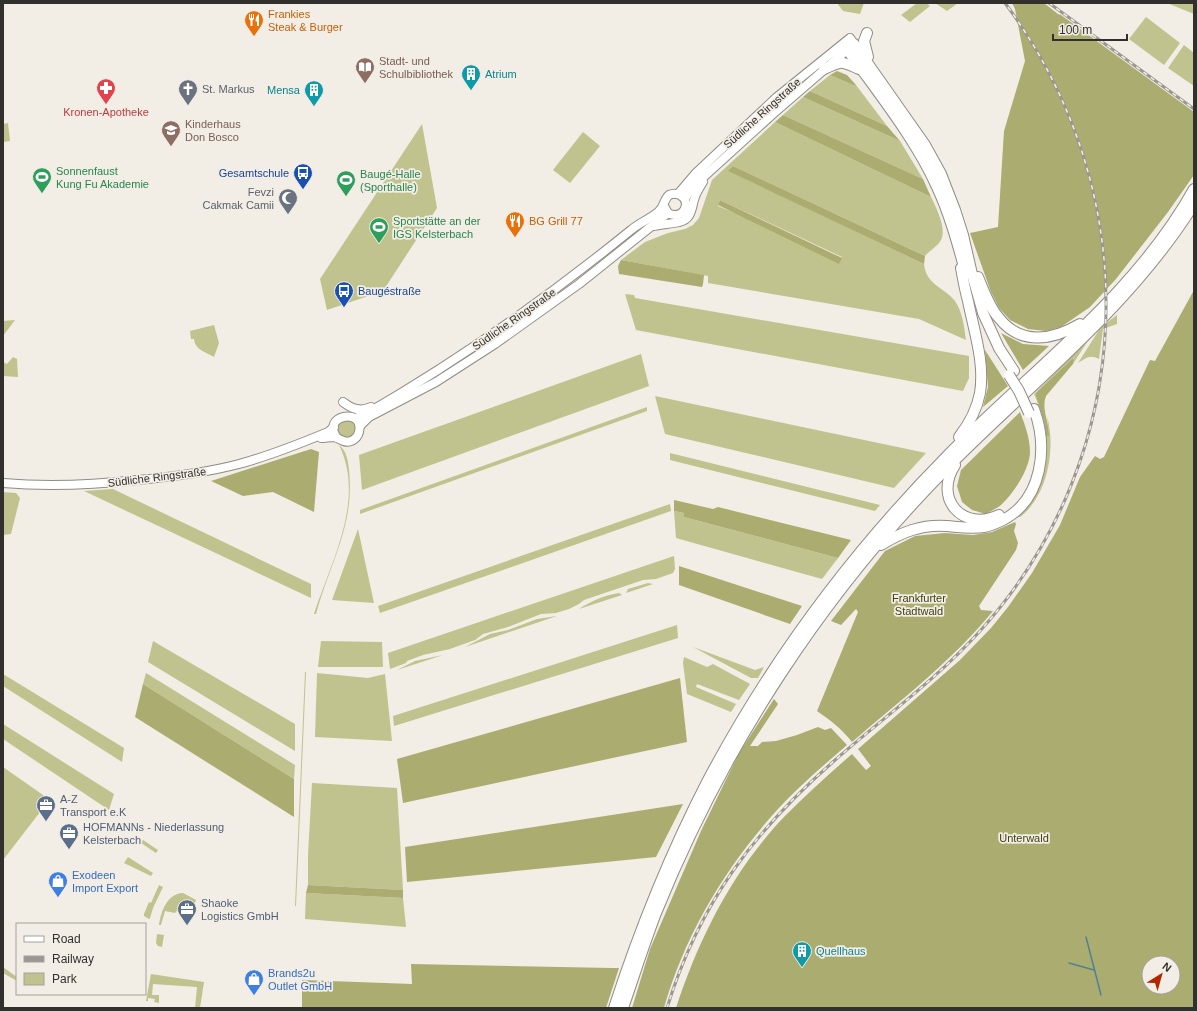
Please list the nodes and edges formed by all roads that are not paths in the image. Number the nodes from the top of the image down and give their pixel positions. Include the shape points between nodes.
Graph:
1 (867, 33) dead end
2 (848, 43) junction
3 (865, 66) junction
4 (824, 69) junction
5 (708, 175) junction
6 (1194, 189) edge
7 (681, 196) junction
8 (1194, 204) edge
9 (666, 210) junction
10 (648, 228) junction
11 (960, 237) junction
12 (1091, 319) junction
13 (343, 402) dead end
14 (381, 404) junction
15 (1032, 411) junction
16 (355, 418) junction
17 (360, 426) junction
18 (334, 427) junction
19 (338, 438) junction
20 (306, 441) junction
21 (962, 453) junction
22 (937, 467) junction
23 (3, 483) edge
24 (872, 550) junction
25 (614, 1008) edge
26 (623, 1008) edge

1 - 3 highway via 864,41
2 - 3 highway
2 - 4 main road, Südliche Ringstraße
2 - 7 main road, Südliche Ringstraße via 777,97 695,174
3 - 4 highway via 844,62
3 - 11 highway via 924,160
4 - 5 main road, Südliche Ringstraße
5 - 7 main road, Südliche Ringstraße
5 - 10 main road via 694,198 692,212 687,218 680,222
6 - 12 highway via 1178,216 1151,252
7 - 9 main road, Südliche Ringstraße via 669,195 666,198
7 - 9 main road, Südliche Ringstraße via 686,207 682,213 676,216
8 - 21 highway via 1153,262 1116,304
9 - 10 main road, Südliche Ringstraße
9 - 14 main road, Südliche Ringstraße via 633,228 564,283 502,327 432,374
10 - 17 main road, Südliche Ringstraße via 579,284 495,344 436,382 368,417
11 - 12 highway via 989,303 1006,326 1022,334 1043,338 1068,331
11 - 15 highway, bridge via 979,318 992,346 1012,373 1024,401
11 - 22 highway via 968,302 977,340 981,383 970,422
12 - 22 highway
13 - 14 main road via 350,407 363,410
14 - 16 main road, Südliche Ringstraße
15 - 21 highway via 1036,441 1033,472 1024,494 1006,512 992,518 977,520 965,516 954,508 949,499 947,481
15 - 24 highway via 1038,419 1042,443 1039,472 1032,491 1014,513 984,527 933,526 913,529
16 - 17 main road
16 - 18 main road, Südliche Ringstraße via 343,416 337,420
17 - 19 main road, Südliche Ringstraße via 359,434 354,440 345,442
18 - 19 main road
18 - 20 main road, Südliche Ringstraße
19 - 20 main road, Südliche Ringstraße
20 - 23 main road, Südliche Ringstraße via 240,464 174,476 74,485
21 - 24 highway
22 - 25 highway via 898,507 819,604 742,719 706,783 683,831 639,938
24 - 26 highway via 805,638 769,692 725,768 694,827 669,883

